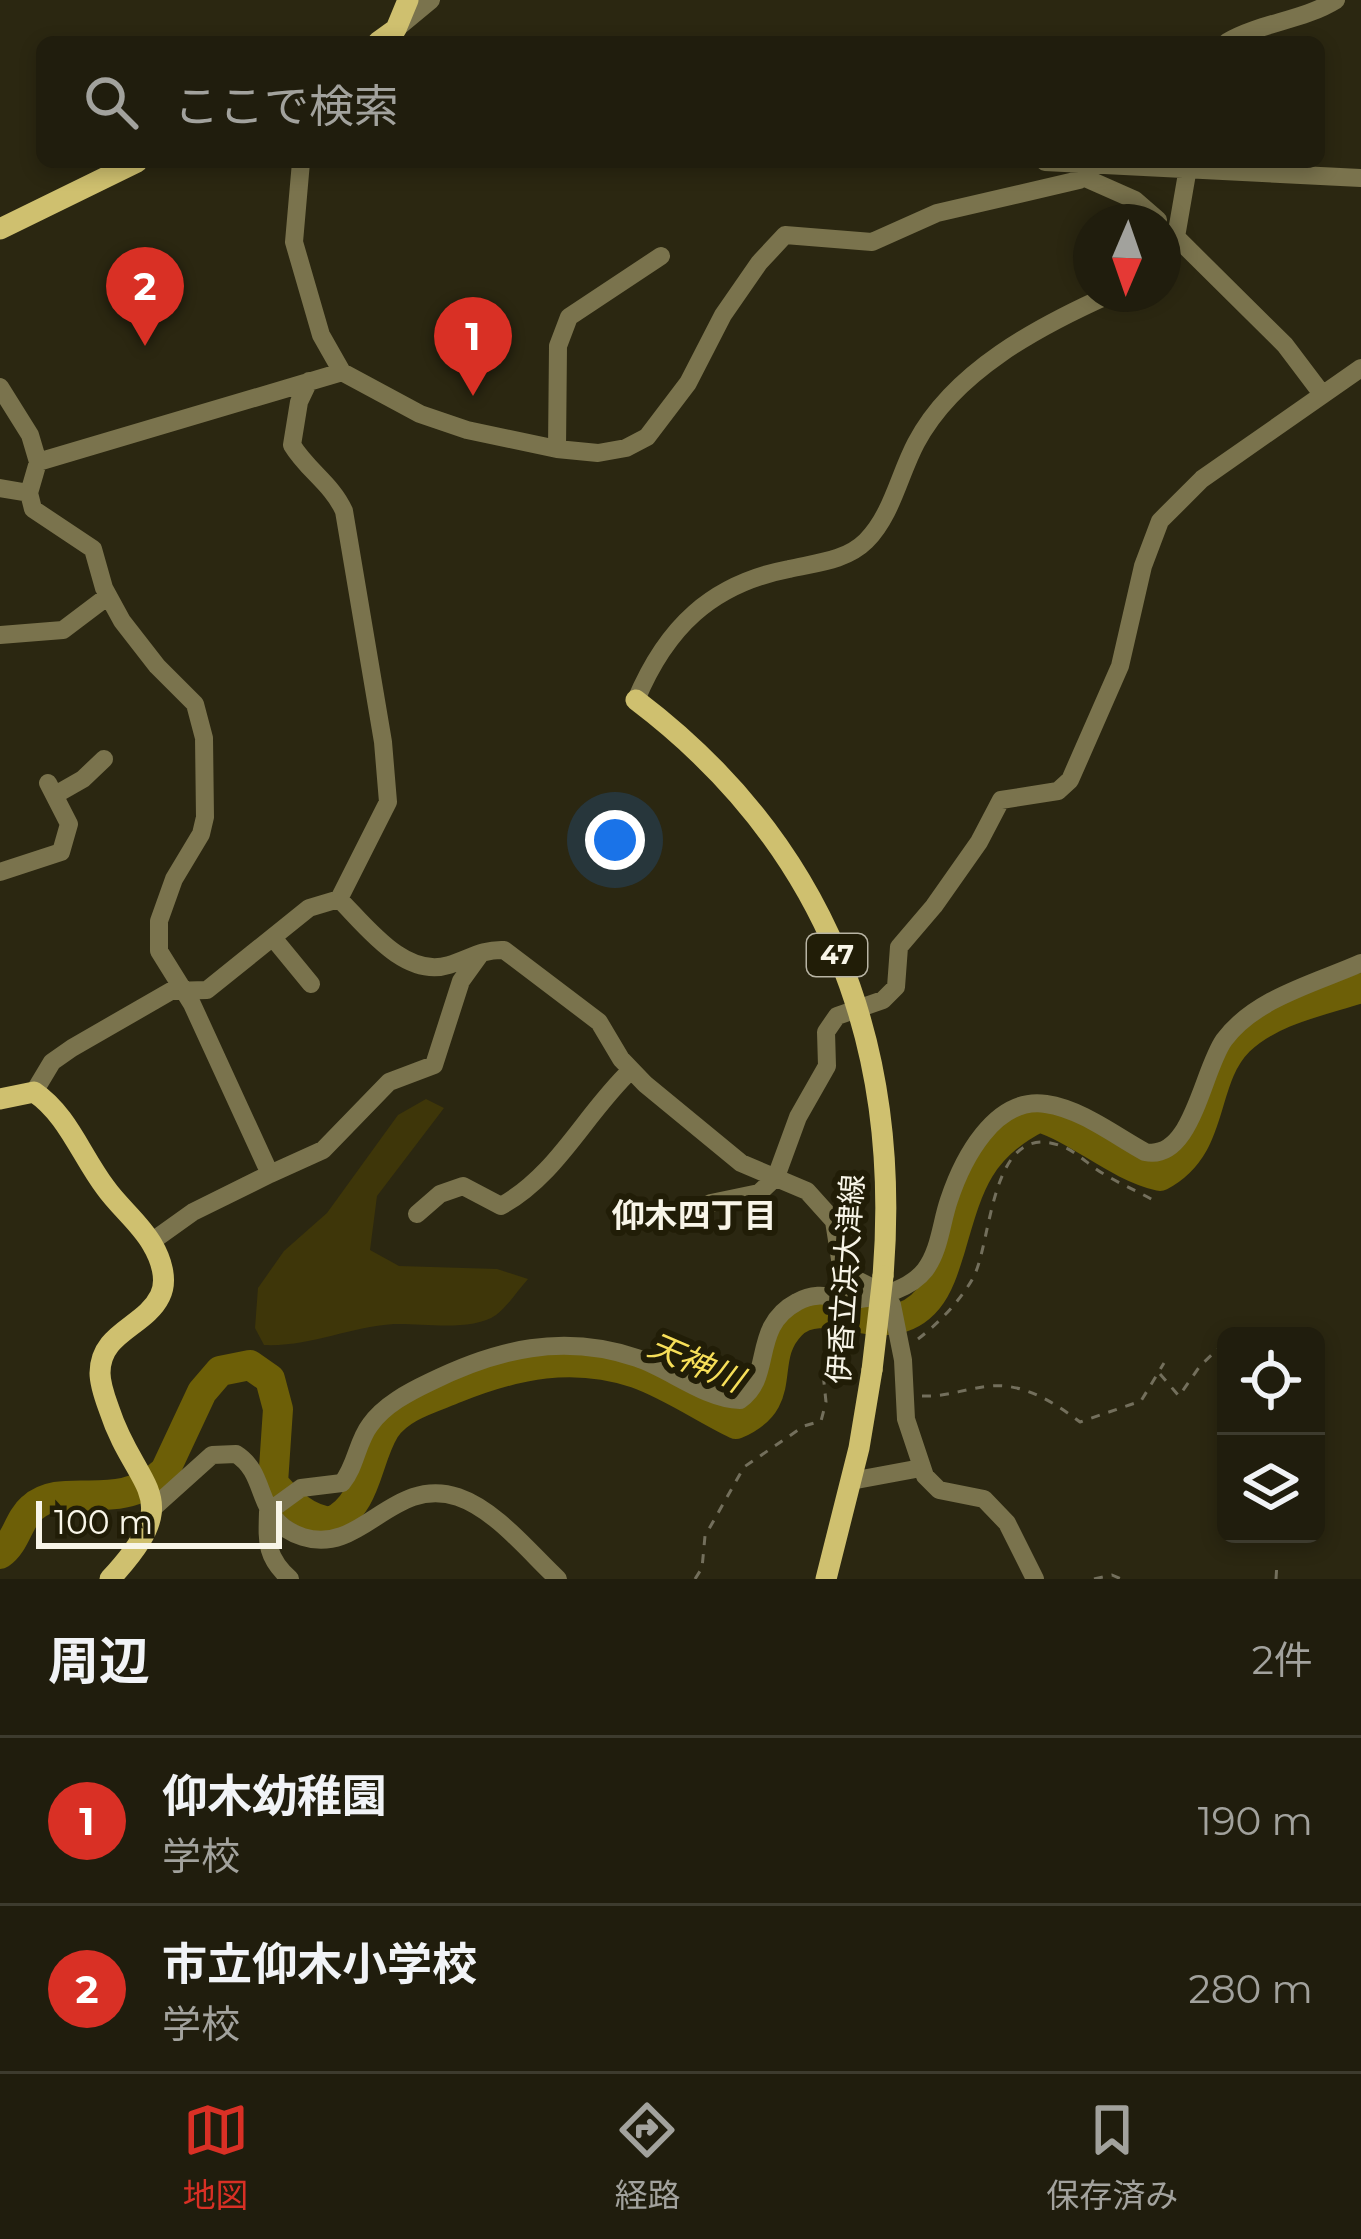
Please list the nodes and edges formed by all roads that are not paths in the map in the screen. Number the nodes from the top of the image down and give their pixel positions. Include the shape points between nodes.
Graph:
1 (408, 0) edge
2 (431, 0) edge
3 (1336, 0) edge
4 (387, 36) edge
5 (1240, 36) edge
6 (125, 168) edge
7 (300, 168) edge
8 (1189, 168) edge
9 (1218, 168) edge
10 (1085, 171) edge
11 (1361, 178) edge
12 (1136, 204) edge
13 (1181, 210) edge
14 (0, 230) edge
15 (1181, 242) edge
16 (661, 256) dead end
17 (1079, 312) edge
18 (1361, 368) edge
19 (342, 372) junction
20 (309, 381) junction
21 (0, 387) edge
22 (1322, 394) junction
23 (556, 449) junction
24 (38, 462) junction
25 (0, 488) edge
26 (28, 493) junction
27 (108, 596) junction
28 (0, 635) edge
29 (636, 700) joint
30 (104, 759) dead end
31 (0, 872) edge
32 (339, 899) junction
33 (274, 939) junction
34 (488, 949) junction
35 (1361, 963) edge
36 (311, 984) dead end
37 (183, 990) junction
38 (860, 1007) junction
39 (631, 1070) junction
40 (34, 1092) junction
41 (0, 1099) edge
42 (270, 1174) junction
43 (776, 1178) junction
44 (697, 1210) dead end
45 (417, 1214) dead end
46 (151, 1242) junction
47 (886, 1292) junction
48 (921, 1468) junction
49 (851, 1481) junction
50 (153, 1501) junction
51 (272, 1507) junction
52 (110, 1579) edge
53 (290, 1579) edge
54 (558, 1579) edge
55 (826, 1579) edge
56 (1035, 1579) edge

1 - 4 main road
2 - 4 street
3 - 5 street
6 - 14 main road
7 - 19 street via 294,242 321,335
8 - 13 street
9 - 11 street
10 - 12 street
10 - 23 street via 937,212 872,242 785,235 722,315 688,383 647,437 598,453
15 - 22 street via 1285,345
16 - 23 street via 568,317 558,346
17 - 29 street via 982,366 947,398 864,543 829,562 742,580 702,605 667,642
18 - 22 street
19 - 20 street
19 - 23 street via 420,415
20 - 24 street
20 - 32 street via 292,445 344,511 388,787 388,802
21 - 24 street
22 - 38 street via 1202,478 1160,521 1120,666 1080,764 1058,791 1001,800 899,947 896,987
24 - 26 street
25 - 26 street
26 - 27 street via 33,509 93,549
27 - 28 street via 63,630
27 - 37 street via 195,704 204,738 205,817 173,879 157,938
29 - 38 main road, 伊香立浜大津線 / 47 via 724,774 764,824
30 - 31 street via 52,789 70,824 61,852
32 - 33 street via 309,908
32 - 34 street via 383,944 426,966 446,967
33 - 36 street
33 - 37 street via 207,990
34 - 39 street via 504,950 570,997 599,1022
34 - 42 street via 461,981 434,1065 389,1082 323,1150
35 - 47 street via 1235,1027 1169,1151 1145,1152 1042,1103 1001,1118 963,1162 925,1270
37 - 40 street via 71,1048
37 - 42 street
38 - 43 street via 837,1016 826,1032 827,1066
38 - 47 main road, 伊香立浜大津線 / 47 via 886,1171
39 - 43 street via 741,1163
39 - 45 street via 531,1189 501,1207 464,1186
40 - 41 main road
40 - 46 main road via 53,1105 107,1191
42 - 46 street
43 - 44 street via 759,1193
43 - 47 street via 807,1191 834,1221 840,1259 853,1278
46 - 50 main road via 164,1270 163,1292 110,1342 99,1378
47 - 48 street
47 - 49 main road, 伊香立浜大津線 / 47, bridge via 865,1362
47 - 51 street via 860,1299 821,1294 785,1308 767,1330 752,1390 740,1400 593,1347 530,1346 485,1357 371,1422 342,1483 301,1488
48 - 49 street
48 - 56 street via 939,1490 984,1499 1007,1523
49 - 55 main road, 伊香立浜大津線 / 47
50 - 51 street via 223,1453 244,1459
50 - 52 main road via 131,1556
51 - 53 street via 266,1550
51 - 54 street via 284,1529 326,1541 402,1499 459,1498 482,1509

